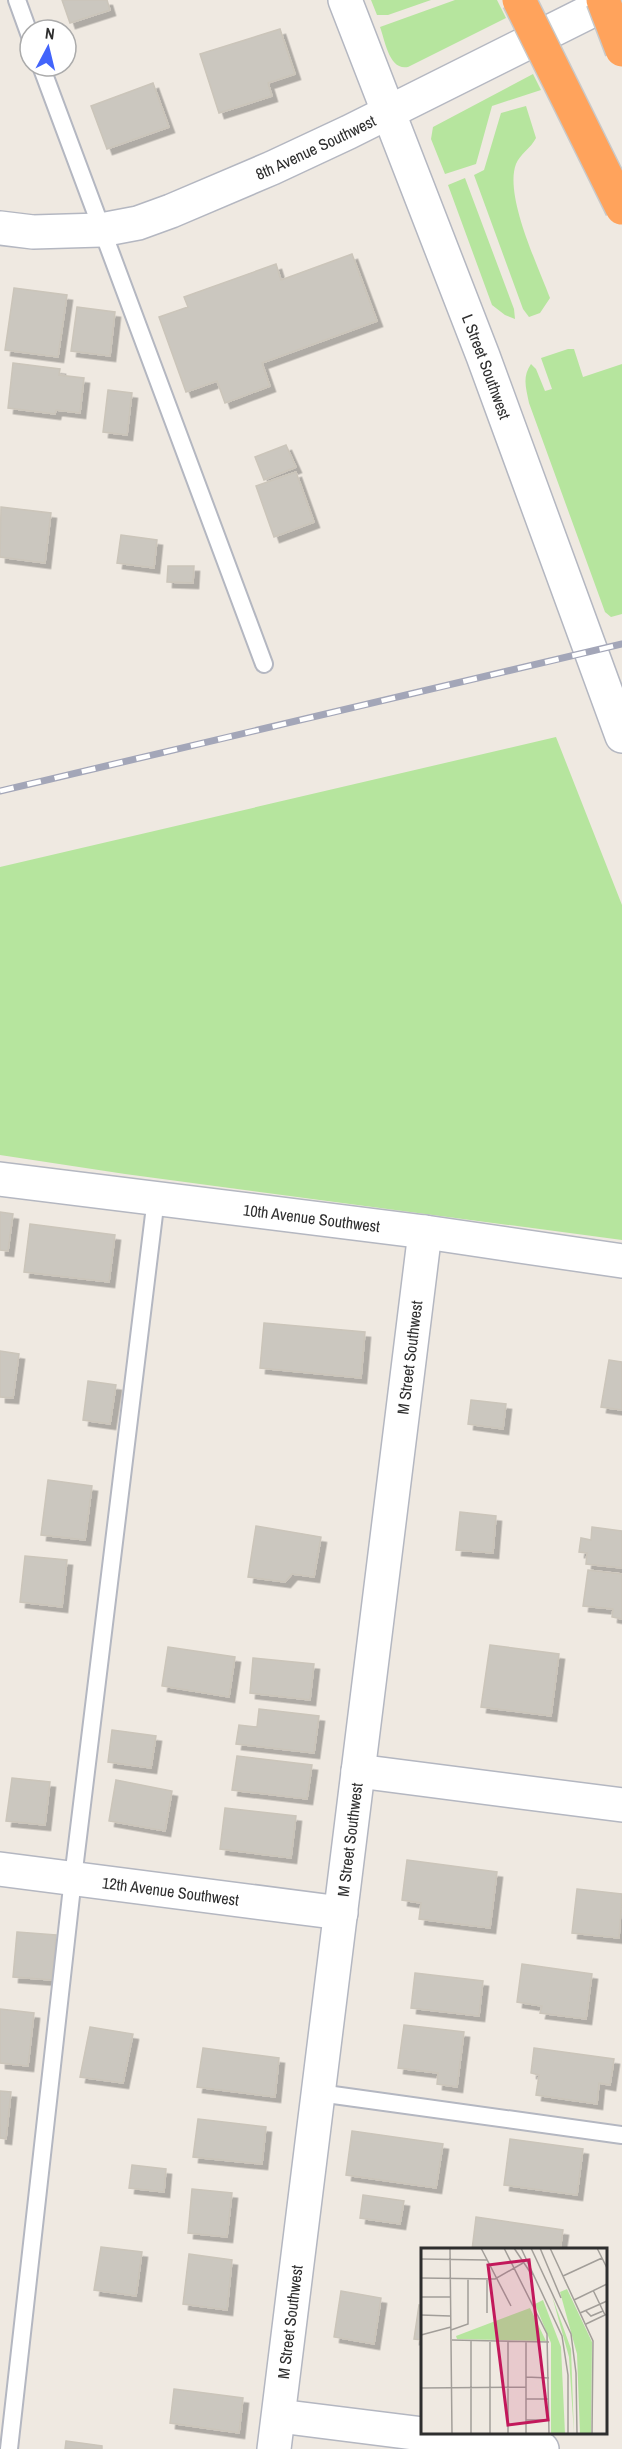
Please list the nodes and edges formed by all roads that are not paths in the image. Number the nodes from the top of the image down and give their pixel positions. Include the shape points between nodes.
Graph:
1 (17, 0) edge
2 (345, 0) edge
3 (519, 0) edge
4 (603, 0) edge
5 (614, 0) edge
6 (24, 18) edge
7 (622, 50) edge
8 (45, 78) edge
9 (388, 112) junction
10 (622, 208) edge
11 (0, 228) edge
12 (102, 230) junction
13 (264, 664) dead end
14 (622, 736) edge
15 (0, 1179) edge
16 (156, 1198) junction
17 (425, 1232) junction
18 (622, 1261) edge
19 (358, 1771) junction
20 (622, 1805) edge
21 (0, 1869) edge
22 (73, 1878) junction
23 (341, 1913) junction
24 (319, 2093) junction
25 (622, 2134) edge
26 (279, 2416) junction
27 (421, 2434) edge
28 (422, 2434) edge
29 (9, 2449) edge
30 (274, 2449) edge
31 (542, 2449) edge

1 - 6 lane
2 - 9 street, L Street Southwest
3 - 10 highway, bridge
4 - 7 highway, bridge
5 - 9 street, 8th Avenue Southwest
8 - 12 lane
9 - 12 street, 8th Avenue Southwest via 171,211
9 - 14 street, L Street Southwest via 483,356
11 - 12 street, 8th Avenue Southwest via 33,232
12 - 13 lane
15 - 16 street, 10th Avenue Southwest
16 - 17 street, 10th Avenue Southwest
16 - 22 lane
17 - 18 street, 10th Avenue Southwest
17 - 19 street, M Street Southwest
19 - 20 street
19 - 23 street, M Street Southwest
21 - 22 street, 12th Avenue Southwest
22 - 23 street, 12th Avenue Southwest
22 - 29 lane
23 - 24 street, M Street Southwest
24 - 25 lane
24 - 26 street, M Street Southwest
26 - 27 street
26 - 30 street, M Street Southwest
28 - 31 street

